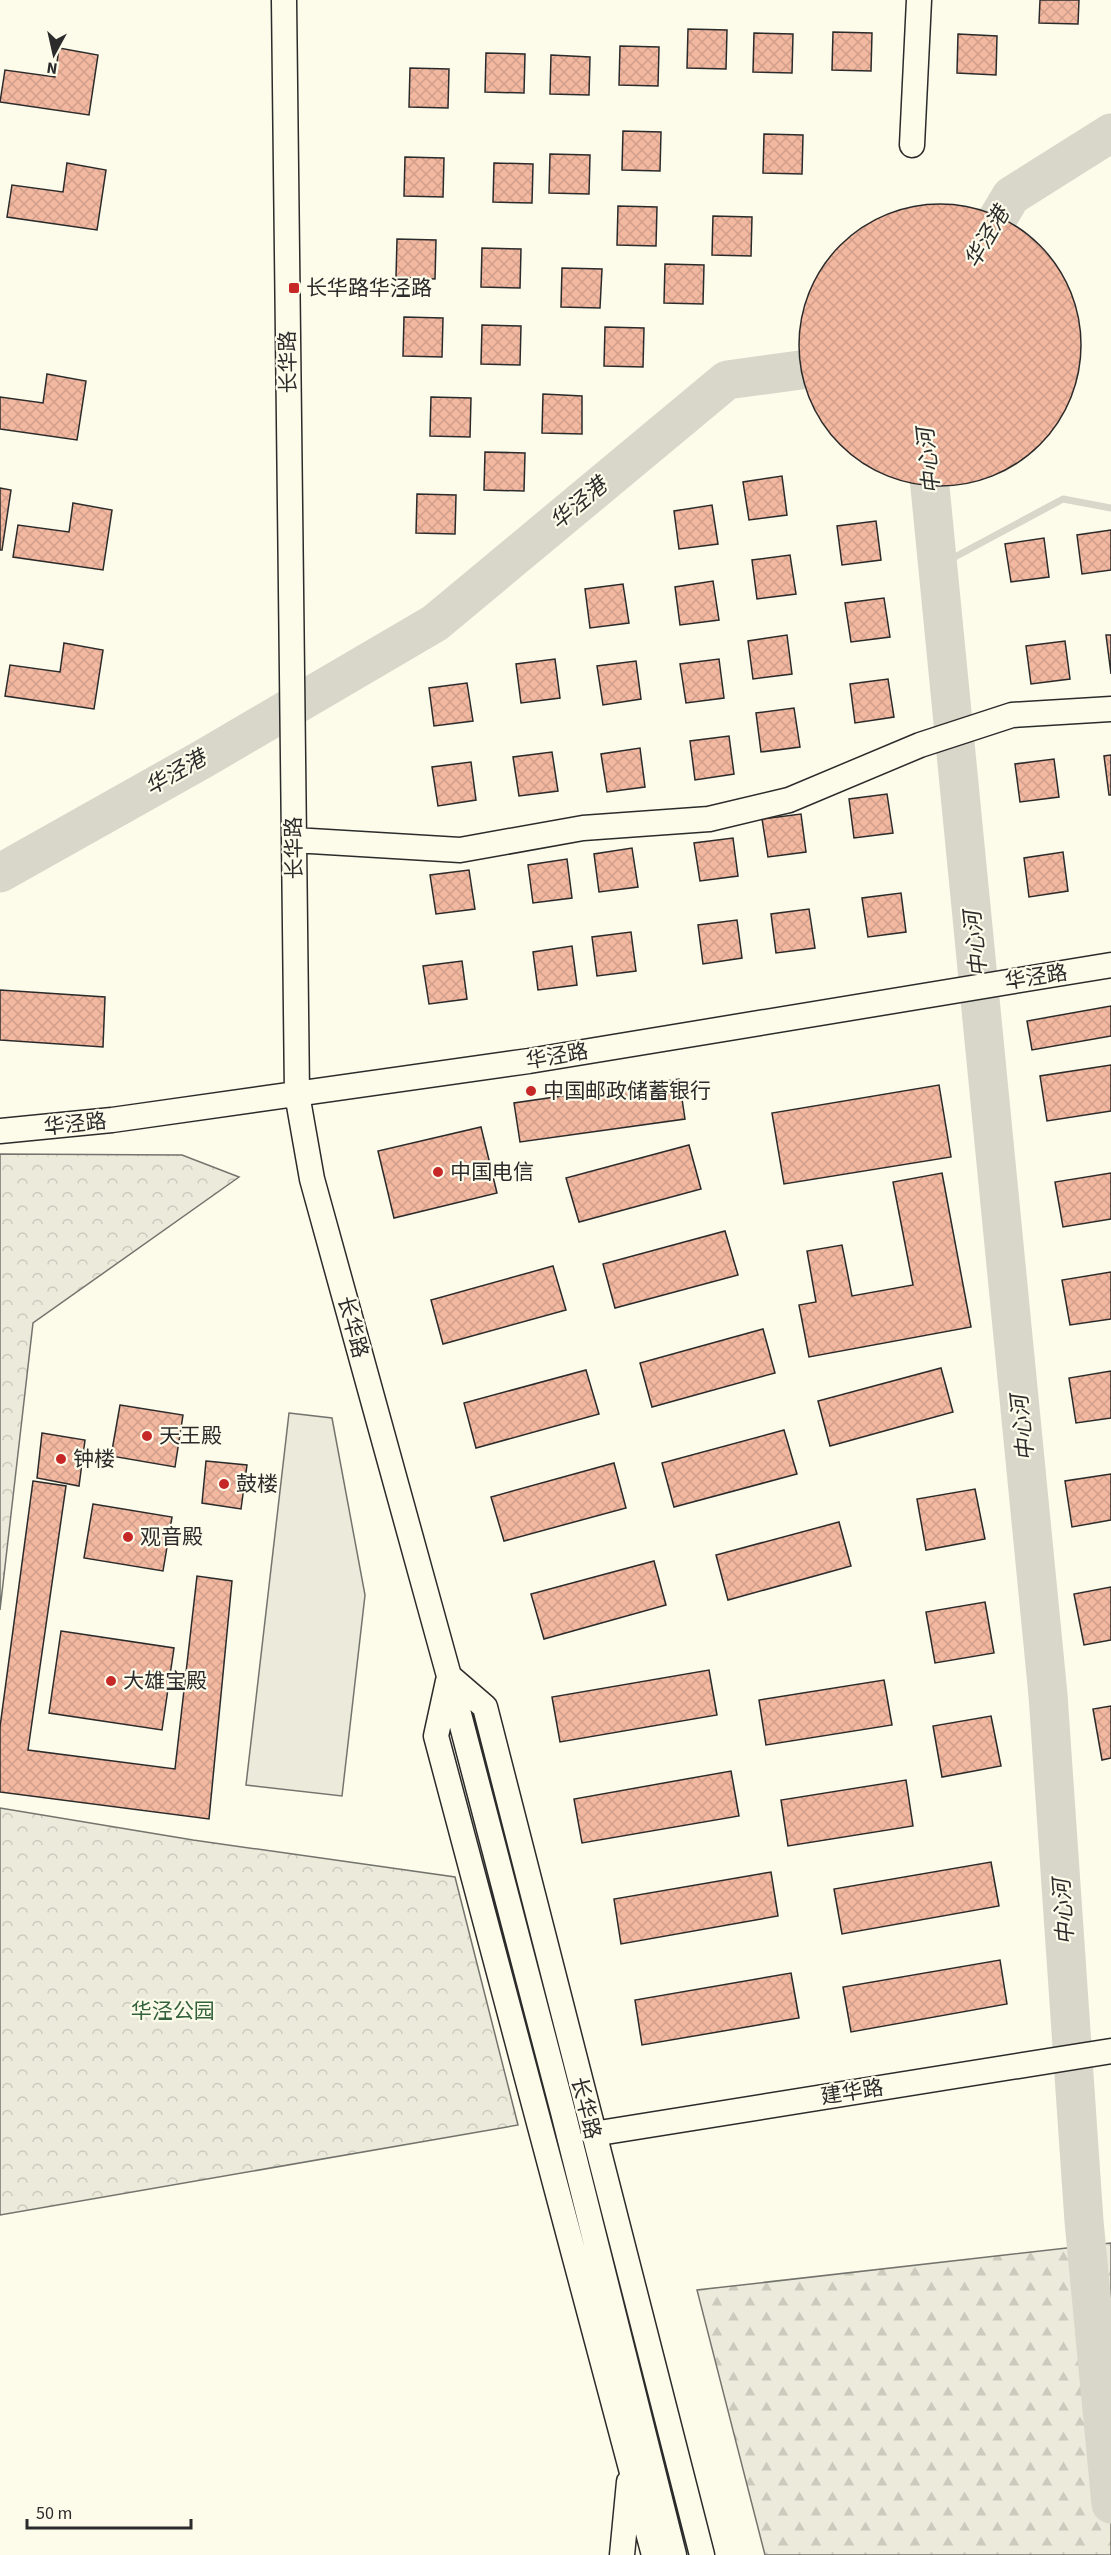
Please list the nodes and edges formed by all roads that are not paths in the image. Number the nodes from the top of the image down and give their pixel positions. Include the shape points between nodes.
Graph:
1 (284, 0) edge
2 (919, 0) edge
3 (912, 145) dead end
4 (1111, 709) edge
5 (294, 840) junction
6 (1111, 965) edge
7 (297, 1094) junction
8 (0, 1131) edge
9 (449, 1676) junction
10 (1103, 2052) edge
11 (593, 2134) junction
12 (631, 2467) junction
13 (622, 2555) edge
14 (654, 2555) edge
15 (674, 2555) edge
16 (702, 2555) edge

1 - 5 street, 长华路
2 - 3 street
4 - 5 street via 1012,715 920,745 789,800 709,819 583,828 460,850
5 - 7 street, 长华路
6 - 7 street, 华泾路 via 529,1061
7 - 8 street, 华泾路
7 - 9 street, 长华路 via 312,1179
9 - 11 street, 长华路 via 484,1707
9 - 12 street, 长华路 via 436,1736
9 - 15 street, 长华路
10 - 11 street, 建华路
11 - 16 street, 长华路
12 - 13 street
12 - 14 street, 长华路

